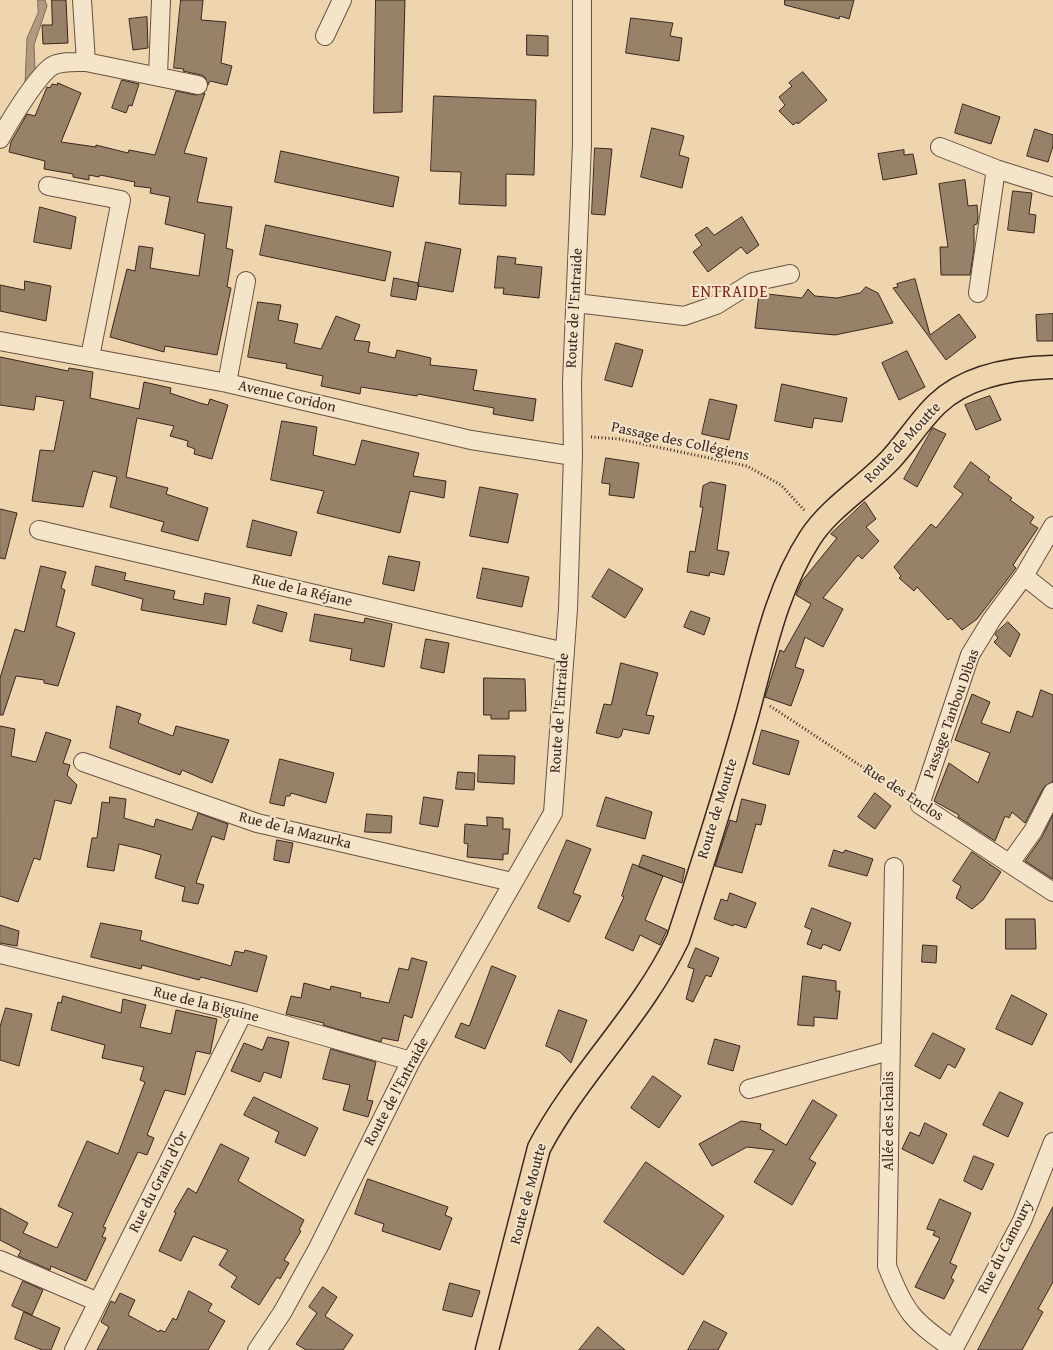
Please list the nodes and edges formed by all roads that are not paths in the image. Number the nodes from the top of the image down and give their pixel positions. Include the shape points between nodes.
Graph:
1 (82, 0) edge
2 (161, 0) edge
3 (342, 0) edge
4 (581, 2) edge
5 (325, 36) dead end
6 (86, 62) junction
7 (158, 76) junction
8 (198, 85) dead end
9 (1, 135) edge
10 (940, 147) dead end
11 (996, 170) junction
12 (48, 186) dead end
13 (1053, 187) edge
14 (790, 274) dead end
15 (246, 281) dead end
16 (978, 294) dead end
17 (576, 303) junction
18 (0, 340) edge
19 (90, 357) junction
20 (1053, 368) edge
21 (227, 383) junction
22 (573, 456) junction
23 (1053, 526) edge
24 (39, 530) dead end
25 (1024, 576) junction
26 (1053, 599) edge
27 (565, 652) junction
28 (83, 762) dead end
29 (1053, 792) edge
30 (920, 804) joint
31 (1010, 864) junction
32 (894, 866) dead end
33 (512, 882) junction
34 (1053, 892) edge
35 (0, 954) edge
36 (243, 1013) junction
37 (889, 1051) junction
38 (411, 1061) junction
39 (749, 1089) dead end
40 (1053, 1142) edge
41 (0, 1260) edge
42 (98, 1302) junction
43 (74, 1350) edge
44 (257, 1350) edge
45 (487, 1350) edge
46 (948, 1350) edge
47 (953, 1350) edge

1 - 6 street
2 - 7 street
3 - 5 street
4 - 17 street, Route de l'Entraide via 582,144
6 - 7 street
6 - 9 street via 52,66
7 - 8 street
10 - 11 street
11 - 13 street
11 - 16 street
12 - 19 street via 121,200
14 - 17 street via 753,282 716,305 684,316
15 - 21 street
17 - 22 street, Route de l'Entraide
18 - 19 street, Avenue Coridon
19 - 21 street, Avenue Coridon
20 - 45 main road, Route de Moutte via 983,377 958,388 937,404 890,460 820,527 803,549 781,594 678,939 664,969 554,1120 539,1148
21 - 22 street, Avenue Coridon via 470,440
22 - 27 street, Route de l'Entraide
23 - 25 street, Passage Tanbou Dibas
24 - 27 street, Rue de la Réjane
25 - 26 street
25 - 30 street, Passage Tanbou Dibas via 970,655
27 - 33 street, Route de l'Entraide via 553,813
28 - 33 street, Rue de la Mazurka via 257,824
29 - 31 street via 1033,831
30 - 31 street, Rue des Enclos
31 - 34 street, Rue des Enclos
32 - 37 street, Allée des Ichalis
33 - 38 street, Route de l'Entraide
35 - 36 street, Rue de la Biguine
36 - 38 street, Rue de la Biguine
36 - 42 street, Rue du Grain d'Or
37 - 39 street
37 - 47 street, Allée des Ichalis via 887,1266 909,1314
38 - 44 street, Route de l'Entraide via 318,1248
40 - 47 street, Rue du Camoury via 1022,1221
41 - 42 street
42 - 43 street, Rue du Grain d'Or
46 - 47 street

